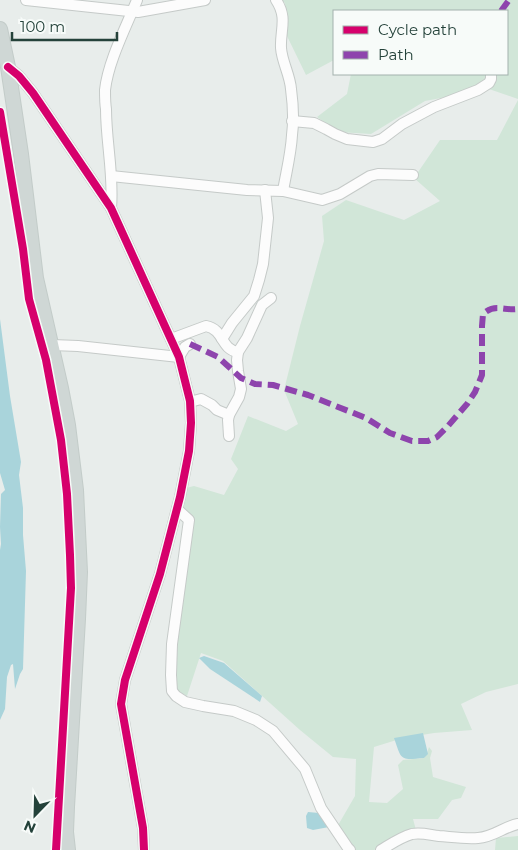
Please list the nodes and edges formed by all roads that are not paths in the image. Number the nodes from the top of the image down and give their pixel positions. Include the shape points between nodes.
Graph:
1 (26, 0) edge
2 (137, 0) edge
3 (205, 0) edge
4 (276, 0) edge
5 (132, 12) junction
6 (0, 29) edge
7 (4, 67) edge
8 (490, 75) edge
9 (292, 121) junction
10 (413, 175) dead end
11 (111, 176) junction
12 (265, 190) junction
13 (283, 191) junction
14 (111, 208) junction
15 (270, 298) dead end
16 (171, 339) junction
17 (222, 339) junction
18 (190, 344) dead end
19 (52, 345) junction
20 (238, 352) junction
21 (179, 357) junction
22 (190, 402) junction
23 (229, 415) junction
24 (229, 436) dead end
25 (177, 509) junction
26 (518, 824) edge
27 (68, 850) edge
28 (144, 850) edge
29 (350, 850) edge
30 (381, 850) edge

1 - 5 street
2 - 5 street
3 - 5 street
4 - 9 street via 283,18 281,50 291,86
5 - 11 street via 114,56 105,91
6 - 7 main road
7 - 14 street via 19,76 33,93
7 - 19 main road via 21,154 36,278
8 - 9 street via 489,83 484,86 417,116 373,142 347,139 314,123
9 - 13 street
10 - 13 street via 370,176 340,194 322,200
11 - 12 street
11 - 14 street
12 - 13 street
12 - 17 street via 268,218 259,280 254,296
14 - 16 street
15 - 20 street via 262,305
16 - 17 street via 206,326 217,331
16 - 21 street
17 - 20 street via 224,345
18 - 21 street via 184,347
19 - 21 street
19 - 27 main road via 68,425 79,539 78,619 66,816
20 - 23 street via 241,389
21 - 22 street
22 - 23 street via 201,398
22 - 25 street via 189,451
23 - 24 street
25 - 28 street via 160,574 125,680 121,704
25 - 29 street via 189,520 172,644 172,691 186,702 234,711 274,731 305,769 321,808
26 - 30 street via 478,838 412,834

